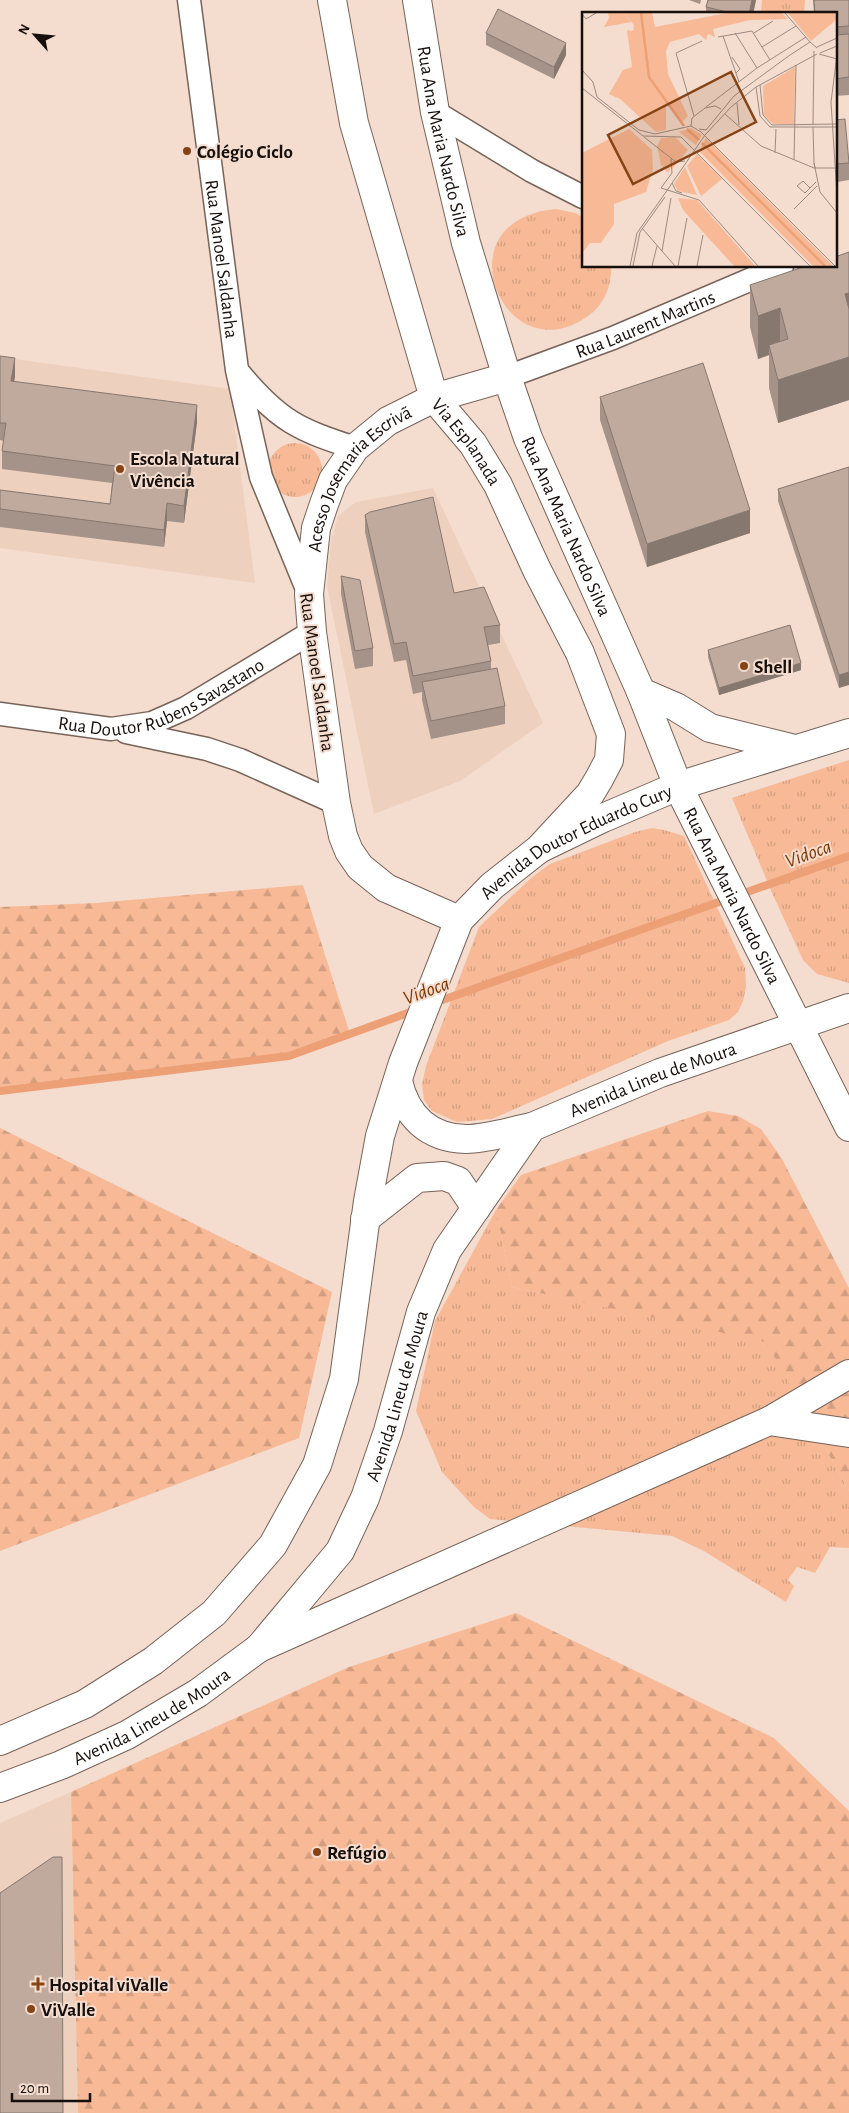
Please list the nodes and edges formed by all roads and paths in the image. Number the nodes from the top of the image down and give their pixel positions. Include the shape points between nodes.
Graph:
1 (189, 0) edge
2 (332, 0) edge
3 (417, 0) edge
4 (435, 112) junction
5 (582, 196) edge
6 (777, 268) edge
7 (236, 370) junction
8 (506, 377) junction
9 (434, 398) junction
10 (355, 448) junction
11 (309, 594) junction
12 (312, 632) junction
13 (641, 692) junction
14 (0, 714) edge
15 (111, 729) junction
16 (849, 733) edge
17 (796, 749) junction
18 (678, 786) junction
19 (336, 802) junction
20 (539, 849) junction
21 (455, 928) junction
22 (849, 1008) edge
23 (796, 1025) junction
24 (400, 1072) junction
25 (532, 1127) junction
26 (849, 1127) edge
27 (476, 1208) junction
28 (366, 1219) junction
29 (849, 1374) edge
30 (769, 1422) junction
31 (849, 1433) edge
32 (259, 1648) junction
33 (0, 1741) edge
34 (0, 1788) edge

1 - 7 street, Rua Manoel Saldanha
2 - 9 main road, Via Esplanada via 354,123
3 - 4 main road, Rua Ana Maria Nardo Silva
4 - 5 street via 532,171
4 - 8 main road, Rua Ana Maria Nardo Silva via 466,244
6 - 8 street, Rua Laurent Martins via 627,332
7 - 10 street via 282,418 312,434
7 - 11 street, Rua Manoel Saldanha via 261,477
8 - 9 main road, Acesso Josemaria Escrivã
8 - 13 main road, Rua Ana Maria Nardo Silva via 528,438
9 - 10 main road, Acesso Josemaria Escrivã via 388,421
9 - 20 main road, Via Esplanada via 473,444 498,485 580,653 611,734 609,760 590,794
10 - 11 main road, Acesso Josemaria Escrivã via 333,480 316,528
11 - 12 main road, Rua Manoel Saldanha
12 - 15 street, Rua Doutor Rubens Savastano via 186,708 152,723
12 - 19 main road, Rua Manoel Saldanha
13 - 17 main road via 676,707 710,728
13 - 18 main road, Rua Ana Maria Nardo Silva
14 - 15 street, Rua Doutor Rubens Savastano
15 - 19 street via 207,749
16 - 17 main road, Avenida Doutor Eduardo Cury
17 - 18 main road, Avenida Doutor Eduardo Cury
18 - 20 main road, Avenida Doutor Eduardo Cury
18 - 23 main road, Rua Ana Maria Nardo Silva
19 - 21 main road, Rua Manoel Saldanha via 342,836 360,867 386,888
20 - 21 main road, Avenida Doutor Eduardo Cury via 492,886
21 - 24 main road, Avenida Doutor Eduardo Cury
22 - 23 main road
23 - 25 main road, Avenida Lineu de Moura via 660,1073
23 - 26 main road, Rua Ana Maria Nardo Silva
24 - 25 main road via 407,1109 424,1126 441,1134 468,1139
24 - 28 main road via 380,1136
25 - 27 main road, Avenida Lineu de Moura
27 - 28 main road via 458,1181 444,1176 417,1178
27 - 32 main road, Avenida Lineu de Moura via 447,1250 421,1312 388,1431 365,1498 340,1551
28 - 33 main road via 344,1379 316,1465 273,1545 214,1613 154,1661 85,1704
29 - 30 main road
30 - 31 main road
30 - 32 main road
32 - 34 main road, Avenida Lineu de Moura via 198,1692 127,1735 60,1766

